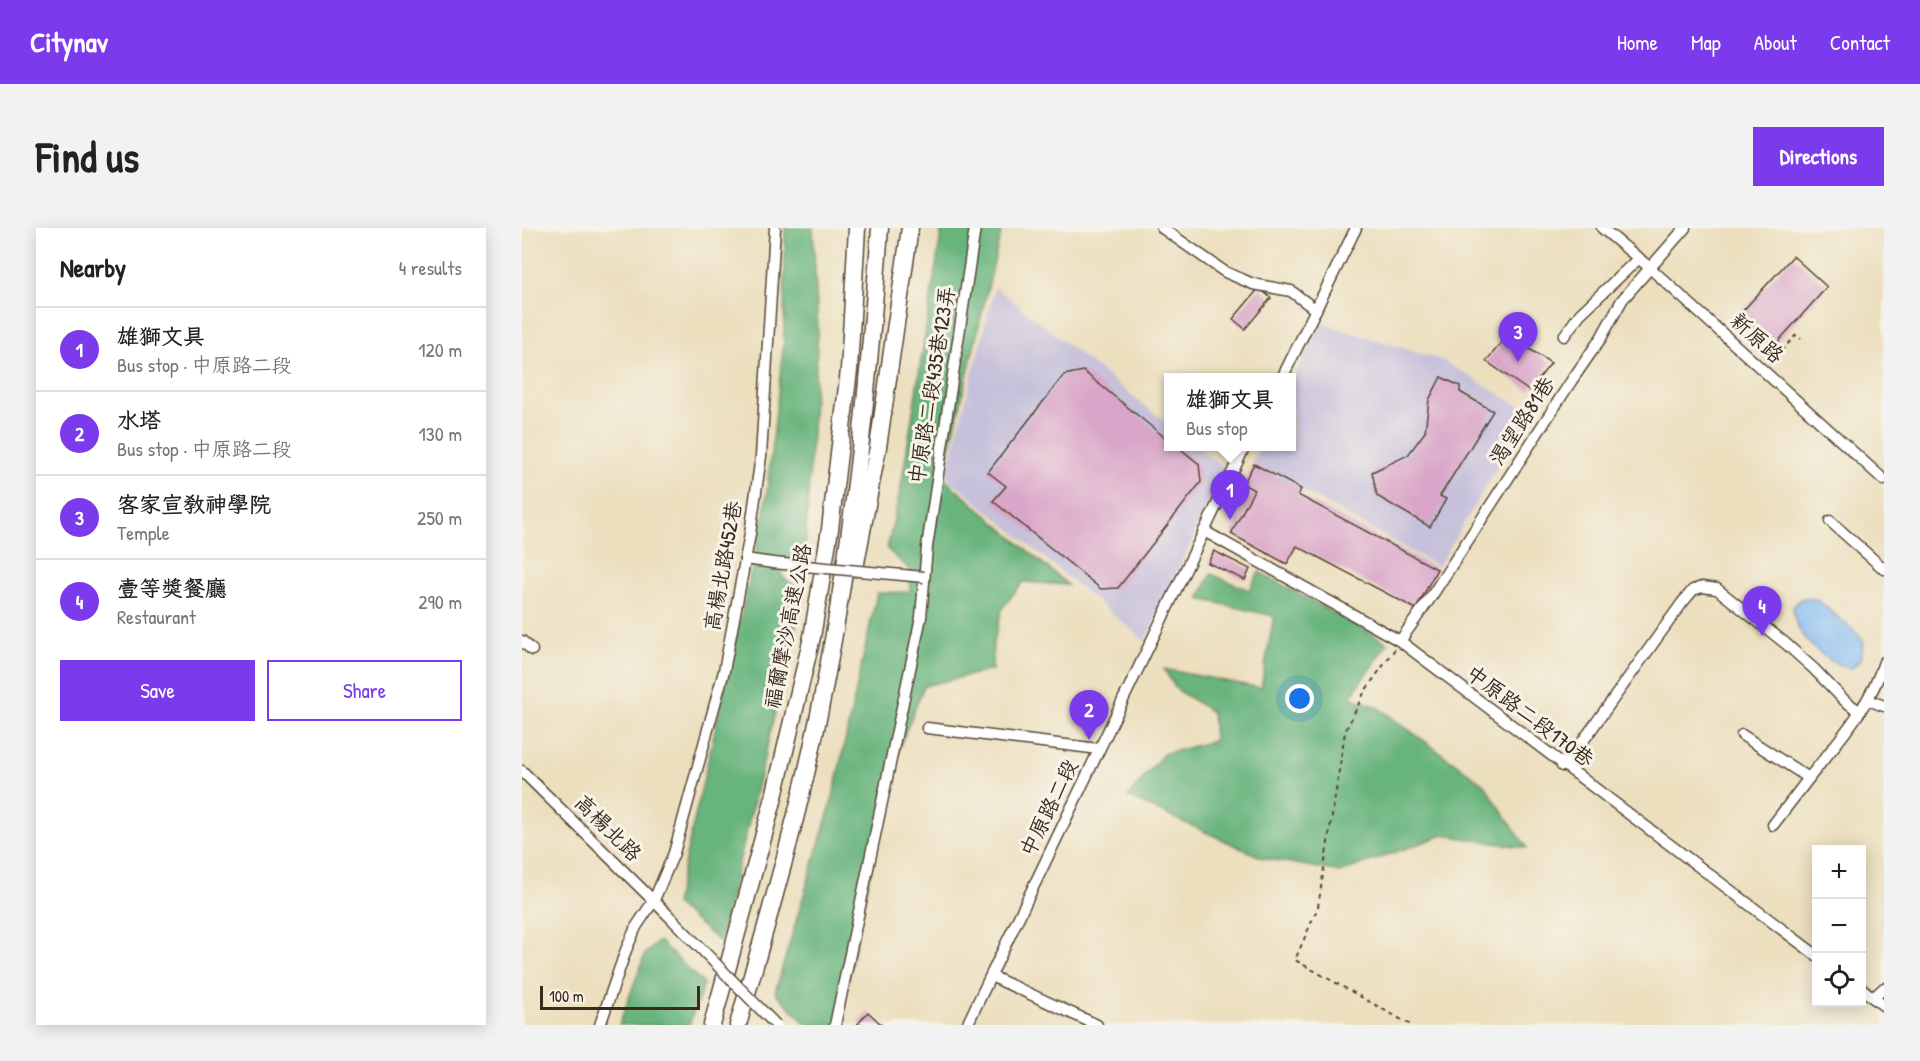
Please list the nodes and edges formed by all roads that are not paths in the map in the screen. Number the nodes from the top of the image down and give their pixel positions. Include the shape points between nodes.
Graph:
1 (775, 228) edge
2 (857, 228) edge
3 (880, 228) edge
4 (904, 228) edge
5 (910, 228) edge
6 (975, 228) edge
7 (1162, 228) edge
8 (1356, 228) edge
9 (1602, 228) edge
10 (1685, 228) edge
11 (1639, 258) junction
12 (1649, 267) junction
13 (902, 274) junction
14 (1316, 310) junction
15 (1564, 336) dead end
16 (1284, 373) edge
17 (1243, 451) edge
18 (1884, 480) edge
19 (1830, 522) dead end
20 (1204, 531) junction
21 (745, 559) junction
22 (1884, 569) edge
23 (924, 577) junction
24 (522, 641) edge
25 (1400, 641) junction
26 (532, 650) dead end
27 (1884, 662) edge
28 (1868, 700) junction
29 (1884, 706) edge
30 (1860, 712) junction
31 (819, 714) junction
32 (927, 728) dead end
33 (1742, 735) dead end
34 (1099, 749) junction
35 (1562, 766) junction
36 (524, 776) edge
37 (1809, 778) junction
38 (1773, 825) dead end
39 (654, 900) junction
40 (1812, 953) edge
41 (991, 976) junction
42 (1884, 988) edge
43 (1866, 992) edge
44 (1874, 998) junction
45 (1884, 1006) edge
46 (600, 1025) edge
47 (712, 1025) edge
48 (738, 1025) edge
49 (776, 1025) edge
50 (835, 1025) edge
51 (967, 1025) edge
52 (1097, 1025) edge

1 - 21 street, 高楊北路452巷 via 761,456
2 - 47 highway, 福爾摩沙高速公路 via 849,370 830,529 812,637 773,801
3 - 31 highway, 福爾摩沙高速公路 via 853,515
4 - 13 highway
5 - 13 highway
6 - 23 street, 中原路二段435巷123弄
7 - 14 street via 1225,272 1253,284 1292,291
8 - 14 street
9 - 11 street, 新原路
10 - 12 street, 渴望路81巷
11 - 12 street, 新原路
11 - 15 street via 1580,314
12 - 18 street, 新原路
12 - 25 street, 渴望路81巷 via 1622,300 1601,338
13 - 31 highway via 864,525
14 - 16 street
17 - 20 street, 中原路二段
19 - 22 street
20 - 25 street, 中原路二段170巷
20 - 34 street, 中原路二段
21 - 23 street, bridge
21 - 39 street, 高楊北路452巷 via 724,671 688,810
23 - 50 street, 中原路二段435巷123弄 via 921,616
24 - 26 street
25 - 35 street, 中原路二段170巷
27 - 28 street
28 - 29 street
28 - 30 street
30 - 35 street via 1807,662 1717,589 1702,587 1693,590 1682,603
30 - 37 street
31 - 48 highway, 福爾摩沙高速公路 via 795,825
32 - 34 street
33 - 37 street
34 - 41 street, 中原路二段
35 - 40 street, 中原路二段170巷
36 - 39 street, 高楊北路
37 - 38 street
39 - 46 street, 高楊北路452巷 via 626,950
39 - 49 street, 高楊北路, bridge
41 - 51 street, 中原路二段
41 - 52 street
42 - 44 street
43 - 44 street
44 - 45 street

